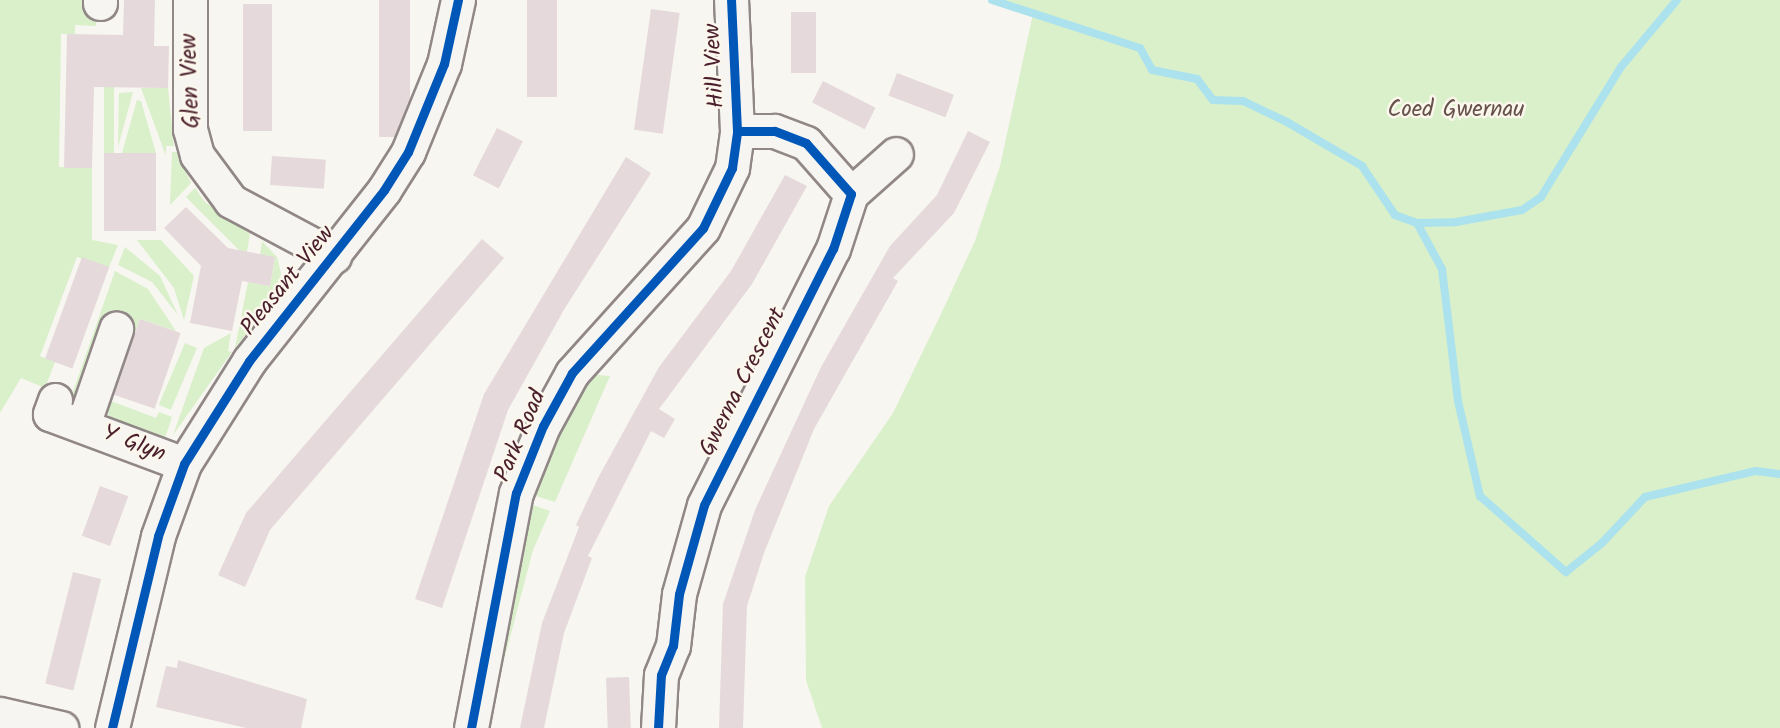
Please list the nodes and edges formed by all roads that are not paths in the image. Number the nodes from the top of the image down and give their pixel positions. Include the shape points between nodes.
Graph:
1 (190, 0) edge
2 (458, 0) edge
3 (731, 0) edge
4 (737, 131) junction
5 (896, 155) dead end
6 (851, 194) junction
7 (334, 256) junction
8 (119, 346) dead end
9 (55, 400) dead end
10 (83, 425) junction
11 (184, 464) junction
12 (0, 714) edge
13 (61, 728) edge
14 (112, 728) edge
15 (471, 728) edge
16 (658, 728) edge

1 - 7 street, Glen View via 190,129 197,155 231,201
2 - 7 street, Pleasant View via 429,109 384,190
3 - 4 street, Hill View
4 - 6 street via 774,131 806,143
4 - 15 street, Park Road via 732,169 704,228 572,373 543,426 514,504
5 - 6 street
6 - 16 street, Gwerna Crescent via 833,248 704,505 679,594 673,646 661,675
7 - 11 street, Pleasant View via 249,361
8 - 10 street, Y Glyn
9 - 10 street, Y Glyn via 50,414
10 - 11 street, Y Glyn
11 - 14 street, Pleasant View via 145,586
12 - 13 street

